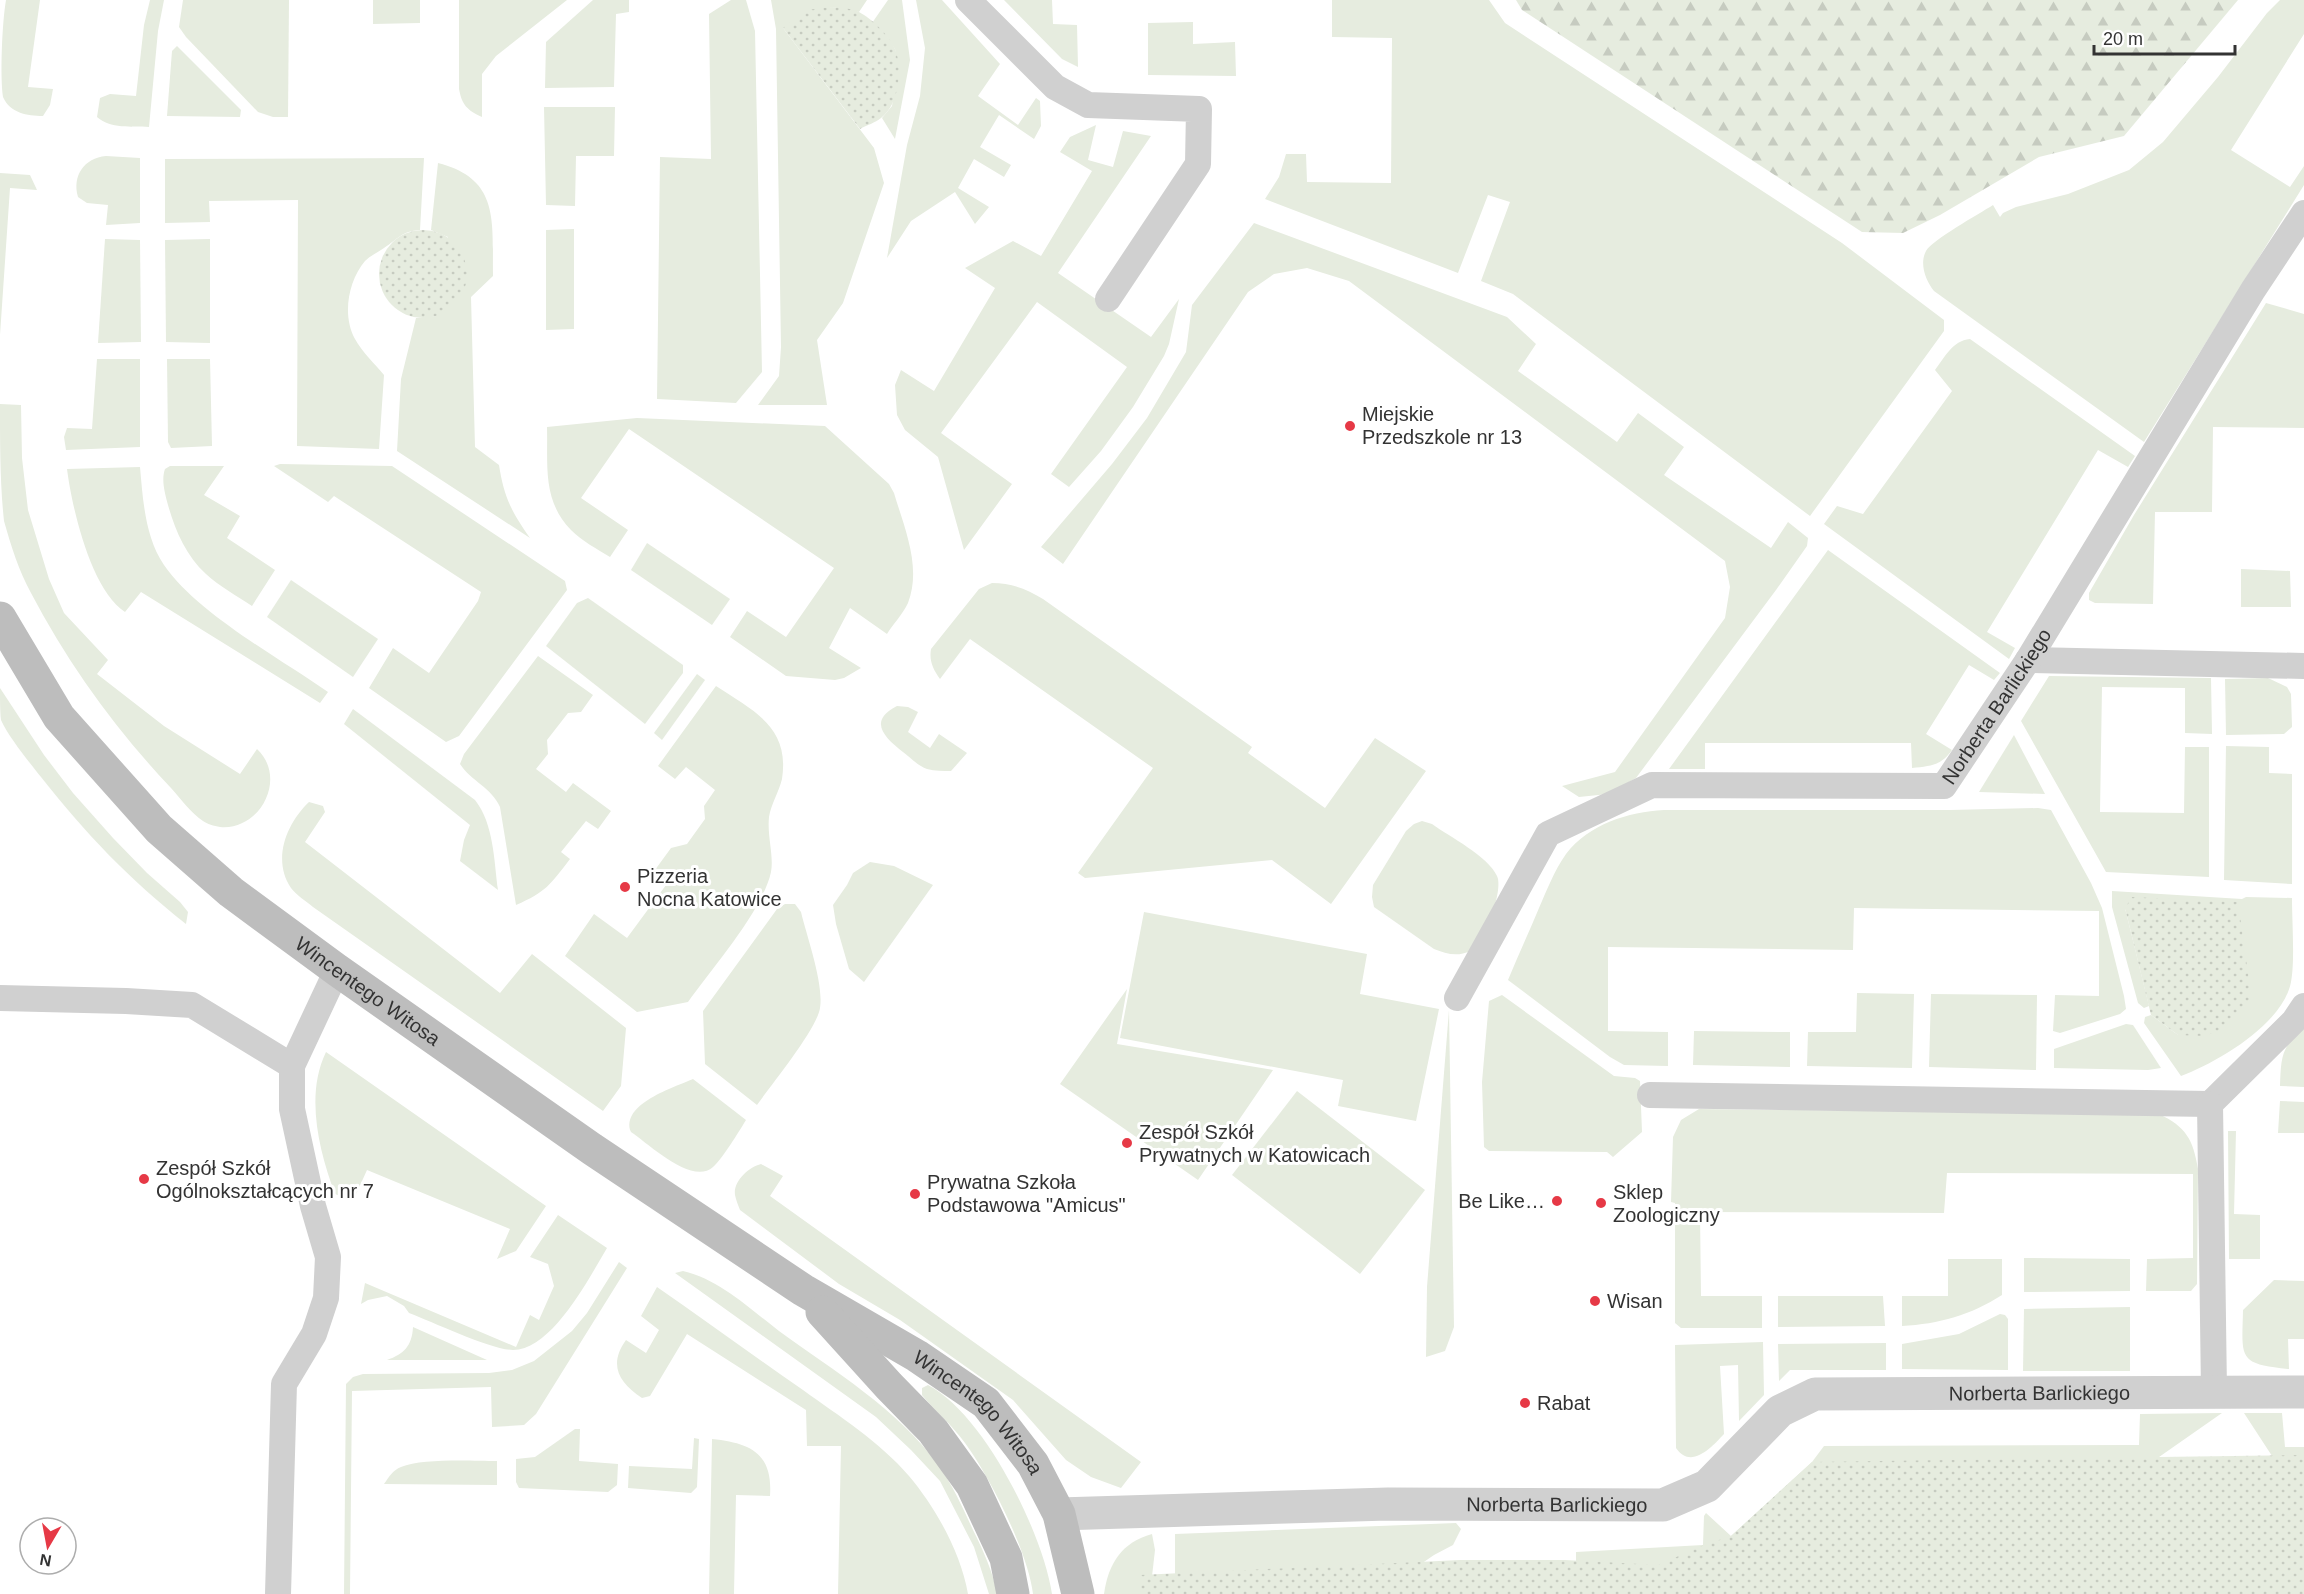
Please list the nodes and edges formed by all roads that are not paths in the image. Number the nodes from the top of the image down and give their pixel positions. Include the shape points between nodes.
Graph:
1 (968, 0) edge
2 (2304, 213) edge
3 (1108, 299) dead end
4 (0, 618) edge
5 (2028, 660) junction
6 (2304, 666) edge
7 (337, 970) junction
8 (0, 998) edge
9 (1457, 998) dead end
10 (2304, 1006) edge
11 (292, 1066) junction
12 (1650, 1095) dead end
13 (2210, 1104) junction
14 (803, 1290) junction
15 (2214, 1391) junction
16 (2304, 1392) edge
17 (1059, 1514) junction
18 (278, 1594) edge
19 (1013, 1594) edge
20 (1078, 1594) edge

1 - 3 lane via 1055,87 1088,105 1199,109 1198,164
2 - 5 lane, Norberta Barlickiego
4 - 7 street, Wincentego Witosa via 59,717 159,829 231,892
5 - 6 lane
5 - 9 lane, Norberta Barlickiego via 1944,786 1652,785 1548,834
7 - 11 lane
7 - 14 street, Wincentego Witosa via 592,1149
8 - 11 lane via 192,1005
10 - 13 lane via 2294,1021
11 - 18 lane via 292,1109 328,1257 326,1298 314,1334 284,1383
12 - 13 lane
13 - 15 lane
14 - 17 street, Wincentego Witosa via 917,1356 986,1403 1033,1464
14 - 19 street, Wincentego Witosa via 933,1431 972,1485 1006,1557
15 - 16 street, Norberta Barlickiego
15 - 17 street, Norberta Barlickiego via 1815,1394 1780,1411 1707,1486 1663,1505 1388,1504
17 - 20 street, Wincentego Witosa

